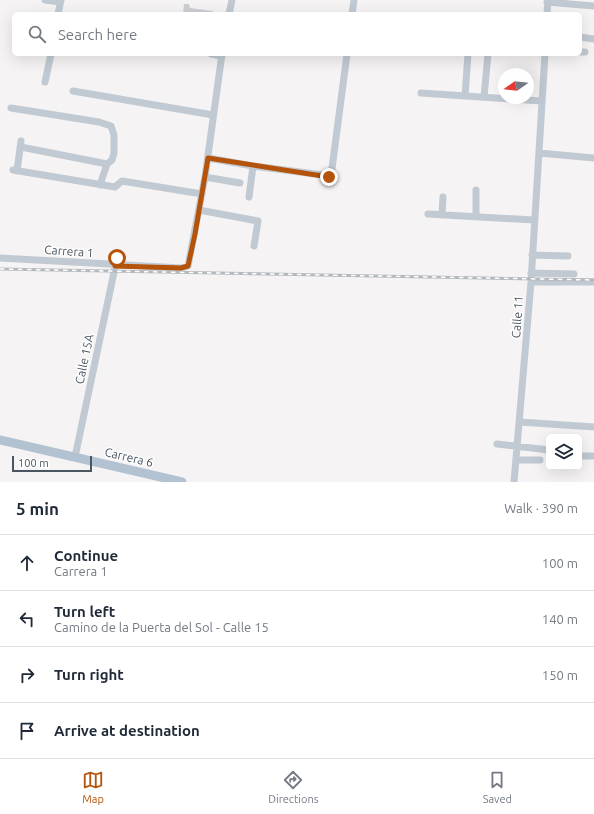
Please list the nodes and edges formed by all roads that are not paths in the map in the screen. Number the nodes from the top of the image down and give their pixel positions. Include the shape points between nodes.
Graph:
1 (45, 0) edge
2 (232, 0) edge
3 (354, 0) edge
4 (60, 1) edge
5 (547, 1) edge
6 (594, 6) edge
7 (58, 12) edge
8 (229, 12) edge
9 (352, 12) edge
10 (547, 12) edge
11 (582, 37) edge
12 (594, 39) edge
13 (51, 56) edge
14 (222, 56) edge
15 (347, 56) edge
16 (468, 56) edge
17 (488, 56) edge
18 (545, 56) edge
19 (45, 82) dead end
20 (73, 91) dead end
21 (421, 93) dead end
22 (465, 96) junction
23 (484, 97) junction
24 (541, 101) junction
25 (11, 108) dead end
26 (214, 115) junction
27 (539, 153) junction
28 (208, 158) junction
29 (594, 158) edge
30 (107, 164) junction
31 (253, 166) junction
32 (205, 178) junction
33 (240, 183) dead end
34 (100, 185) junction
35 (476, 190) dead end
36 (202, 194) junction
37 (249, 197) dead end
38 (443, 198) dead end
39 (200, 210) junction
40 (428, 214) dead end
41 (442, 215) junction
42 (476, 217) junction
43 (534, 220) junction
44 (254, 246) dead end
45 (532, 255) junction
46 (568, 256) dead end
47 (0, 258) edge
48 (117, 258) dead end
49 (115, 266) junction
50 (531, 273) junction
51 (574, 274) dead end
52 (531, 282) junction
53 (594, 282) edge
54 (520, 420) junction
55 (594, 423) edge
56 (594, 427) edge
57 (0, 440) edge
58 (497, 444) dead end
59 (518, 447) junction
60 (546, 450) edge
61 (582, 456) edge
62 (594, 456) edge
63 (75, 457) junction
64 (516, 460) junction
65 (540, 460) dead end
66 (182, 482) edge
67 (517, 482) edge

1 - 4 street
2 - 8 street
3 - 9 street
4 - 7 street
5 - 6 street
5 - 10 street
11 - 12 street
13 - 19 street
14 - 26 street via 220,89
15 - 31 street via 331,176
16 - 22 street
17 - 23 street
18 - 24 street, Calle 11
20 - 26 street
21 - 22 street
22 - 23 street
23 - 24 street
24 - 27 street, Calle 11
25 - 30 street via 106,123 111,126 115,147 112,160
26 - 28 street
27 - 29 street
27 - 43 street, Calle 11
28 - 31 street
28 - 32 street
30 - 34 street
30 - 34 street via 21,144 15,170
31 - 37 street
32 - 33 street
32 - 36 street
34 - 36 street via 116,187 122,181
35 - 42 street
36 - 39 street
38 - 41 street
39 - 44 street via 258,221
39 - 49 street, Carrera 1 via 190,261 185,268
40 - 41 street
41 - 42 street
42 - 43 street
43 - 45 street, Calle 11
45 - 46 street
45 - 50 street, Calle 11
47 - 49 street, Carrera 1
48 - 49 street, Calle 15A
49 - 63 street, Calle 15A
50 - 51 street
50 - 52 street, Calle 11
52 - 53 street
52 - 54 street, Calle 11 via 526,296
54 - 55 street
54 - 56 street
54 - 59 street, Calle 11
57 - 63 main road, Carrera 6
58 - 59 street
59 - 60 street
59 - 64 street, Calle 11
61 - 62 street
63 - 66 main road, Carrera 6
64 - 65 street
64 - 67 street, Calle 11

